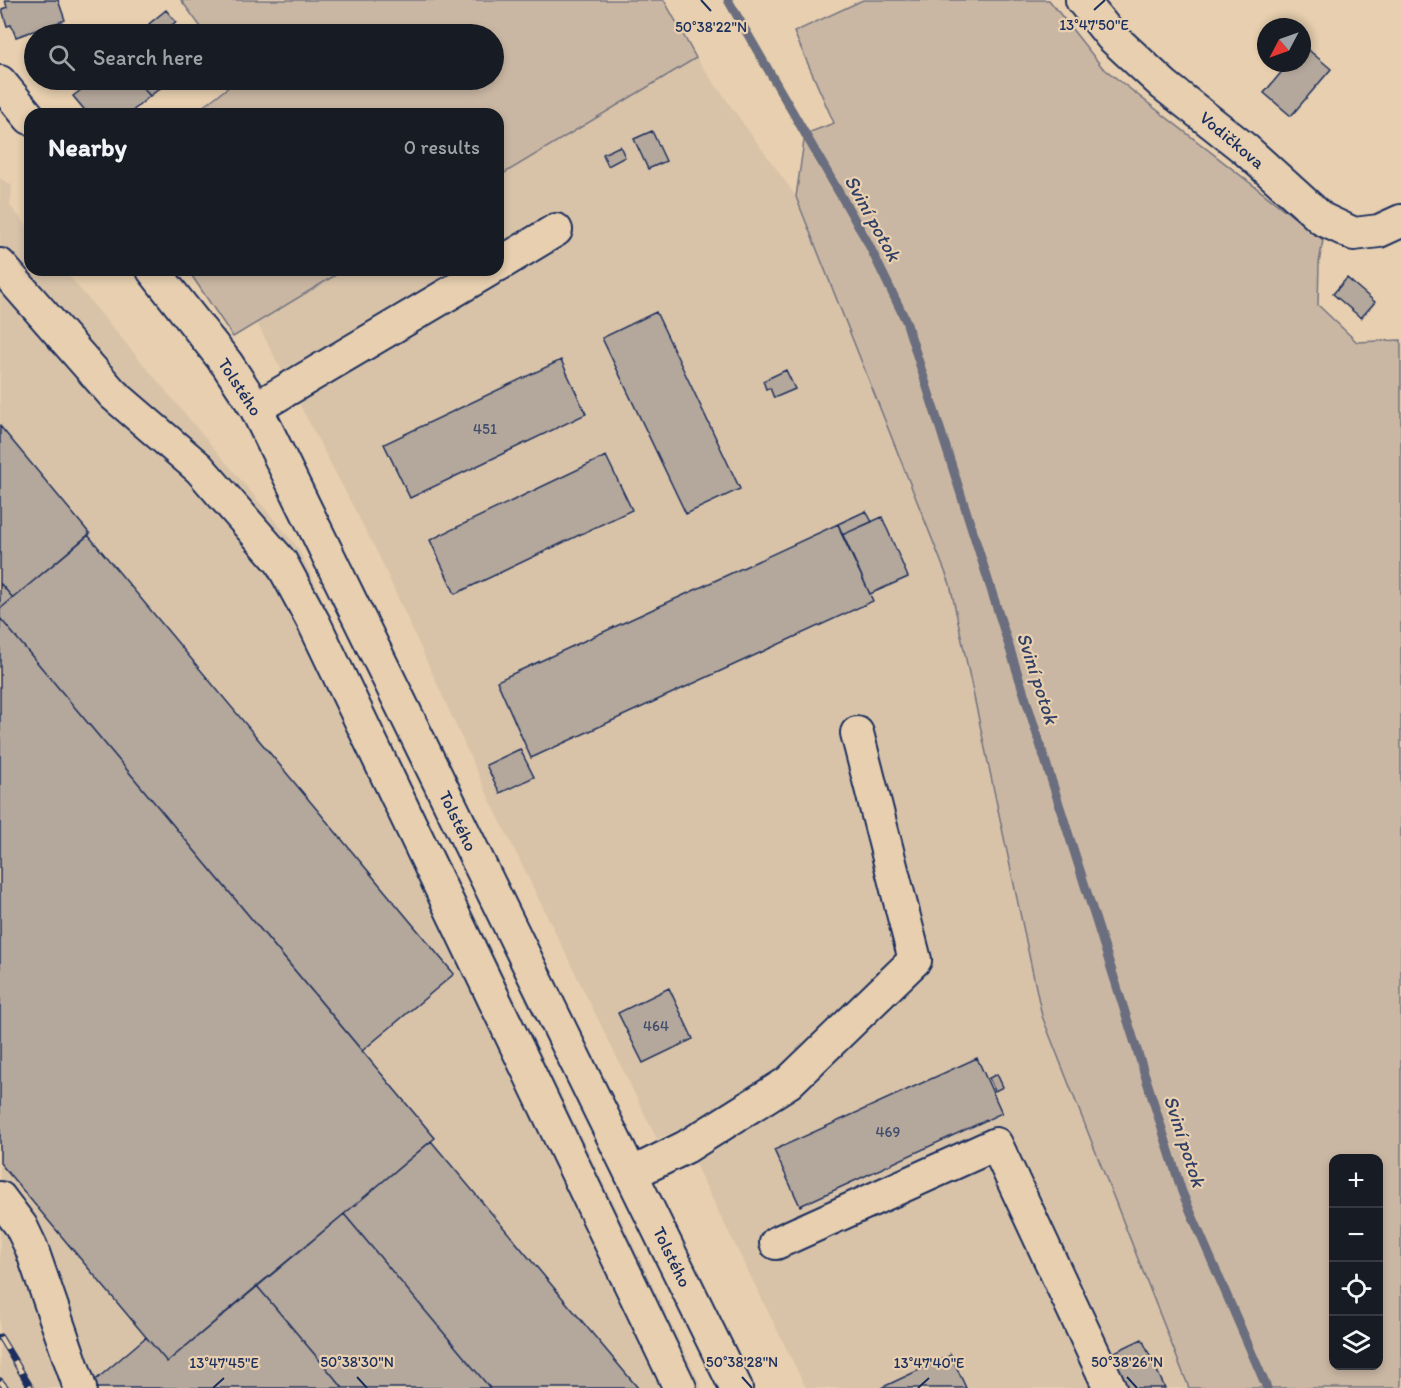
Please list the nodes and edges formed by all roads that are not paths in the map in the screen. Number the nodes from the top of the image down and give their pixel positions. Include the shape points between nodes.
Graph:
1 (1082, 0) edge
2 (0, 82) edge
3 (24, 111) edge
4 (1401, 221) edge
5 (556, 231) dead end
6 (504, 261) edge
7 (0, 265) edge
8 (158, 276) edge
9 (479, 276) edge
10 (256, 408) junction
11 (857, 733) dead end
12 (631, 1174) junction
13 (0, 1198) edge
14 (776, 1243) dead end
15 (80, 1388) edge
16 (680, 1388) edge
17 (736, 1388) edge
18 (1110, 1388) edge

1 - 4 street, Vodičkova via 1111,36 1164,85 1245,149 1322,219 1354,234 1379,231
2 - 3 street
5 - 6 street
7 - 16 street via 113,394 199,468 281,562 314,623
8 - 10 street, Tolstého via 227,364
9 - 10 street
10 - 12 street, Tolstého
11 - 12 street via 915,960 789,1082 686,1147
12 - 17 street, Tolstého
13 - 15 street via 31,1247
14 - 18 street via 996,1144

